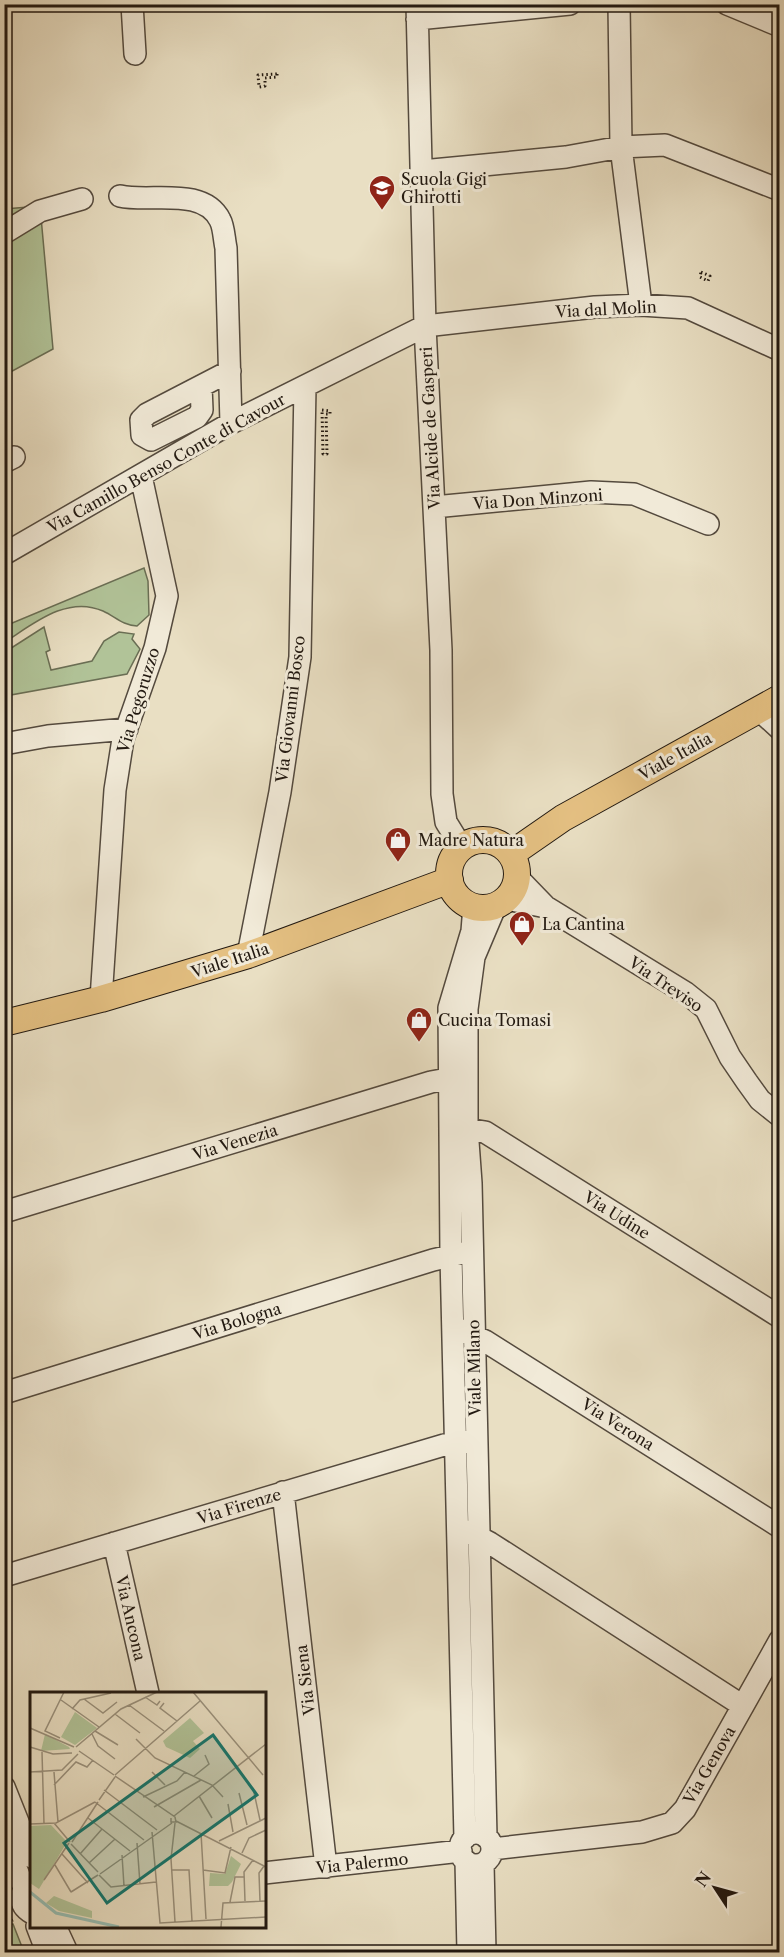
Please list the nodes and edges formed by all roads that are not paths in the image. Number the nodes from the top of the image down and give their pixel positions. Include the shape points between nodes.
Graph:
1 (132, 4) edge
2 (570, 4) edge
3 (619, 4) edge
4 (727, 4) edge
5 (417, 12) edge
6 (780, 26) edge
7 (135, 54) dead end
8 (621, 147) junction
9 (422, 171) junction
10 (780, 190) edge
11 (120, 196) dead end
12 (82, 199) dead end
13 (4, 233) edge
14 (641, 305) junction
15 (424, 326) junction
16 (780, 350) edge
17 (230, 371) junction
18 (201, 386) dead end
19 (305, 387) junction
20 (231, 423) junction
21 (141, 476) junction
22 (434, 507) junction
23 (708, 524) dead end
24 (4, 554) edge
25 (769, 704) edge
26 (127, 729) junction
27 (780, 729) edge
28 (4, 744) edge
29 (465, 837) junction
30 (450, 880) junction
31 (501, 880) junction
32 (248, 955) junction
33 (101, 999) junction
34 (4, 1023) edge
35 (459, 1077) junction
36 (780, 1116) edge
37 (459, 1128) junction
38 (4, 1212) edge
39 (461, 1254) junction
40 (780, 1317) edge
41 (453, 1327) junction
42 (473, 1335) junction
43 (4, 1393) edge
44 (466, 1441) junction
45 (283, 1492) junction
46 (780, 1527) edge
47 (468, 1531) junction
48 (114, 1543) junction
49 (4, 1576) edge
50 (780, 1640) edge
51 (148, 1692) edge
52 (743, 1706) junction
53 (4, 1787) edge
54 (4, 1838) edge
55 (475, 1850) junction
56 (30, 1852) edge
57 (326, 1867) junction
58 (266, 1873) edge
59 (22, 1897) edge
60 (37, 1927) edge
61 (55, 1927) edge
62 (47, 1953) edge
63 (67, 1953) edge
64 (468, 1953) edge
65 (485, 1953) edge

1 - 7 street
2 - 5 street
3 - 8 street
4 - 6 street
5 - 9 street, Via Alcide de Gasperi
8 - 9 street via 566,157
8 - 10 street via 664,145
8 - 14 street
9 - 15 street, Via Alcide de Gasperi
11 - 17 street via 137,200 189,198 205,205 220,220 226,248
12 - 13 street via 40,211
14 - 15 street, Via dal Molin
14 - 16 street, Via dal Molin via 688,308
15 - 19 street, Via Camillo Benso Conte di Cavour
15 - 22 street, Via Alcide de Gasperi
17 - 18 street
17 - 20 street
19 - 20 street, Via Camillo Benso Conte di Cavour
19 - 32 street, Via Giovanni Bosco via 300,657 280,792
20 - 21 street, Via Camillo Benso Conte di Cavour
21 - 24 street, Via Camillo Benso Conte di Cavour
21 - 26 street, Via Pegoruzzo via 167,596 155,648
22 - 23 street, Via Don Minzoni via 591,492 634,494
22 - 29 street, Via Alcide de Gasperi via 441,650 442,794 446,822
25 - 27 street
25 - 31 main road, Viale Italia via 563,818
26 - 28 street
26 - 33 street, Via Pegoruzzo via 115,790
29 - 30 main road via 452,862
29 - 31 main road via 503,846
30 - 31 main road via 459,897
30 - 32 main road, Viale Italia
31 - 35 street, Viale Milano via 472,931 449,1008
31 - 36 street, Via Treviso via 706,1009 747,1082 760,1100
32 - 33 main road, Viale Italia
33 - 34 main road, Viale Italia
35 - 37 street, Viale Milano
35 - 38 street, Via Venezia
37 - 39 street, Viale Milano
37 - 40 street, Via Udine via 484,1132
39 - 41 street, Viale Milano
39 - 42 street, Viale Milano
39 - 43 street, Via Bologna
41 - 42 street, Via Verona
41 - 44 street, Viale Milano
42 - 44 street, Viale Milano
42 - 46 street, Via Verona
44 - 45 street, Via Firenze
44 - 47 street, Viale Milano
45 - 48 street, Via Firenze
45 - 57 street, Via Siena
47 - 52 street
47 - 55 street, Viale Milano
48 - 49 street, Via Firenze
48 - 51 street, Via Ancona
50 - 52 street, Via Genova
52 - 55 street, Via Genova via 685,1809 672,1823 642,1832
53 - 56 street
54 - 59 street
55 - 57 street, Via Palermo
55 - 64 street, Viale Milano
55 - 65 street, Viale Milano
57 - 58 street, Via Palermo
60 - 62 street
61 - 63 street

